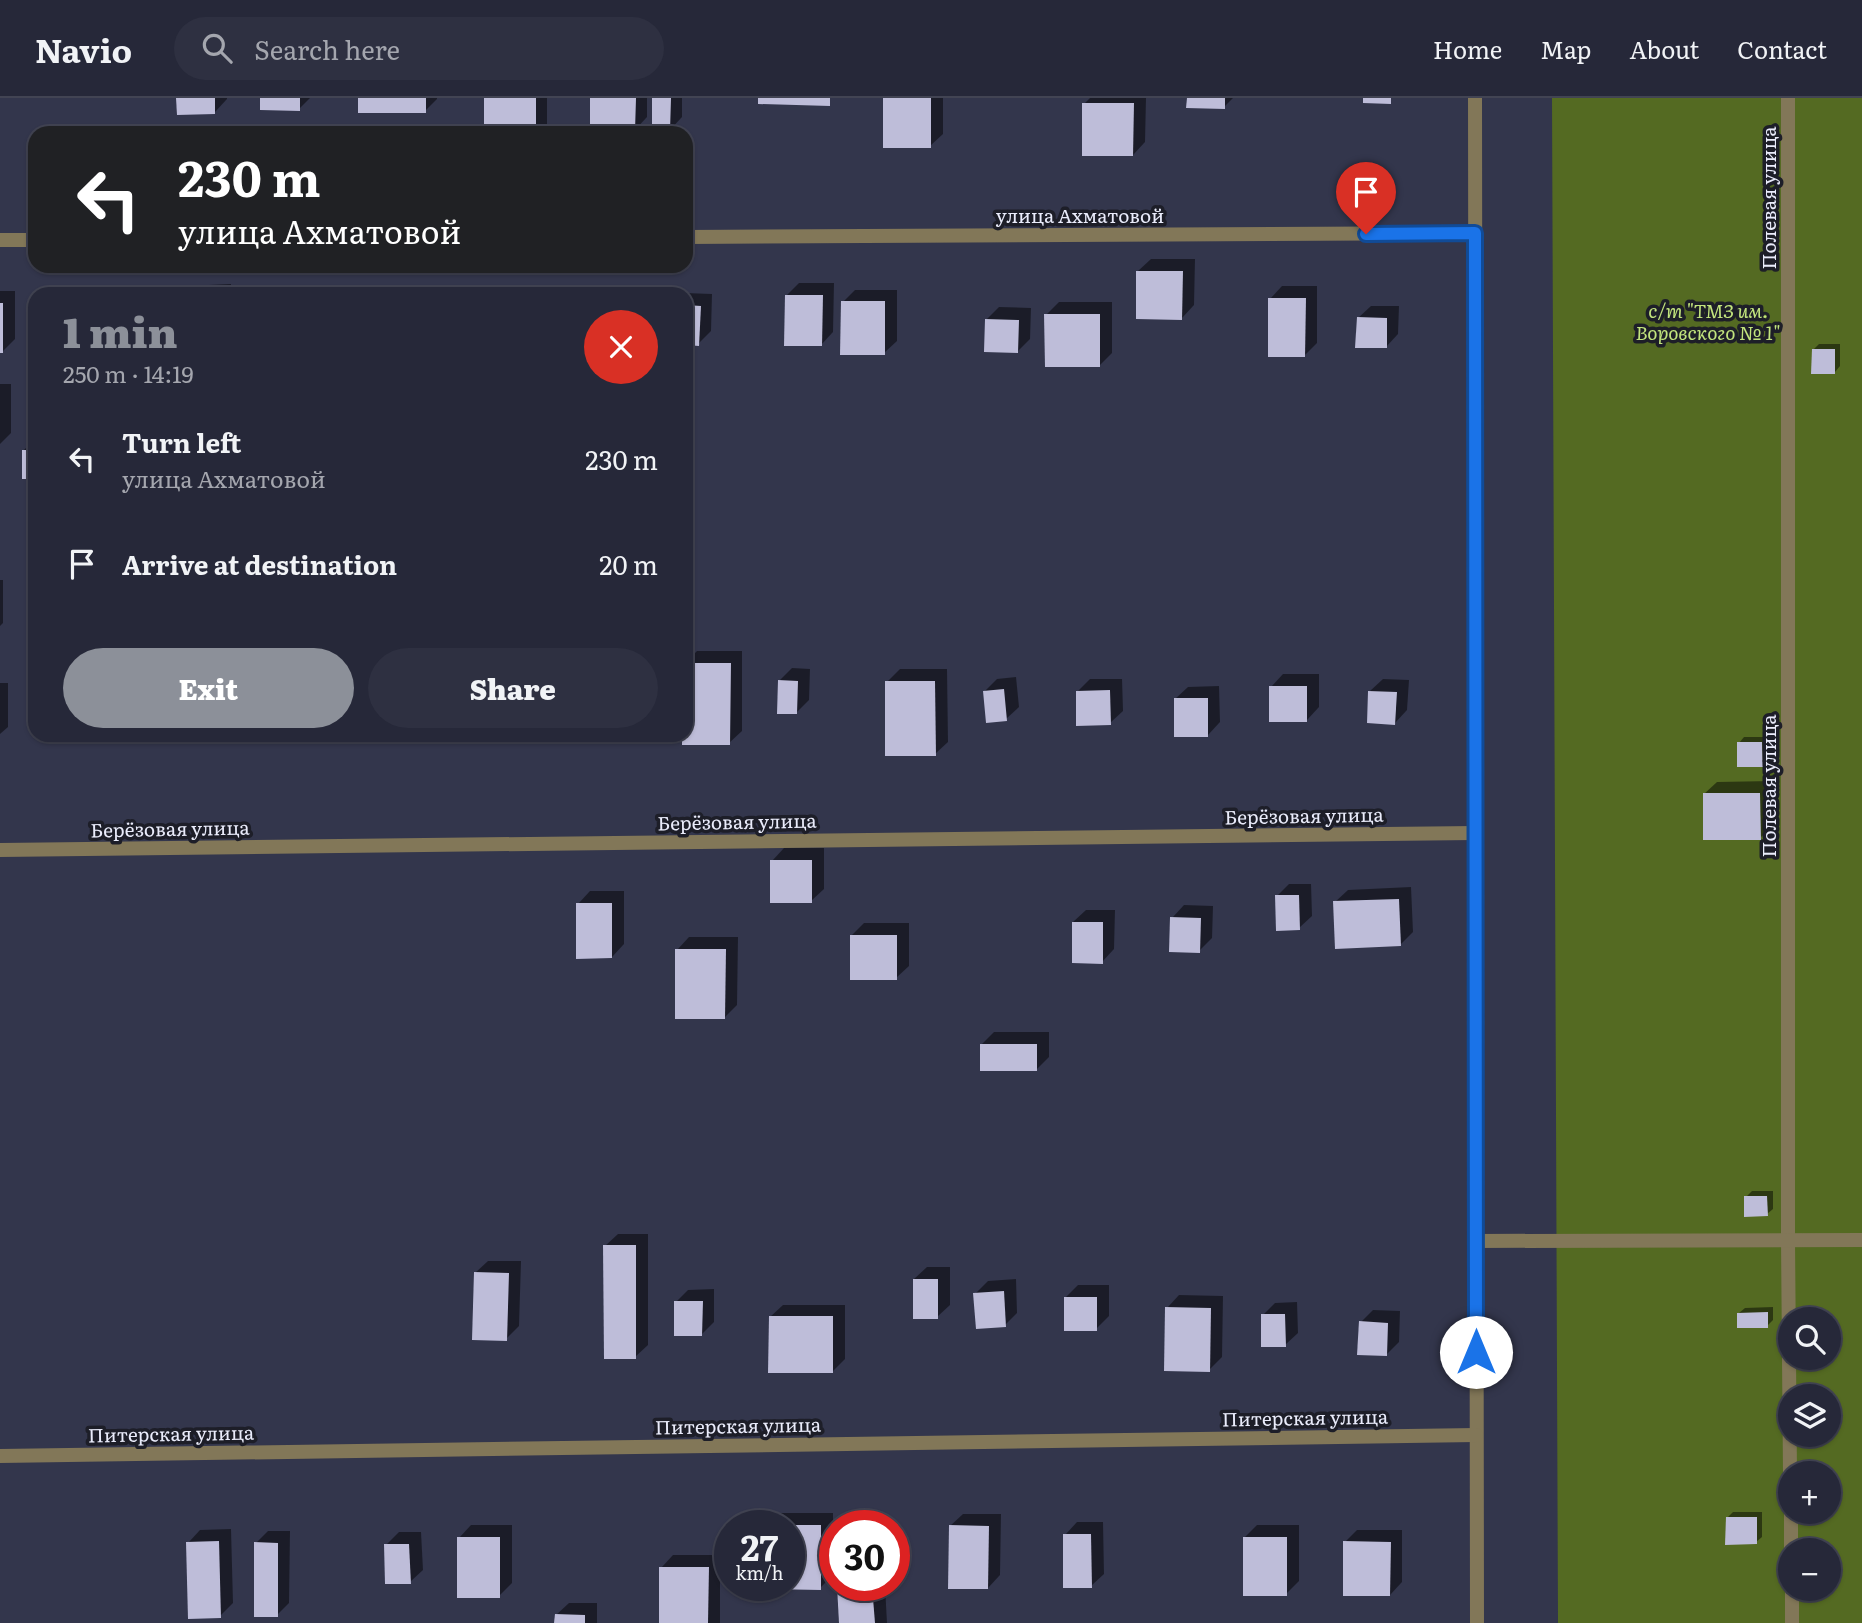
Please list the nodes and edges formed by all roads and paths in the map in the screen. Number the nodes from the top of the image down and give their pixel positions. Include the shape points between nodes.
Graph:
1 (1475, 98) edge
2 (1788, 98) edge
3 (1475, 233) junction
4 (693, 237) edge
5 (0, 240) edge
6 (28, 240) edge
7 (1475, 833) junction
8 (0, 850) edge
9 (1788, 1240) junction
10 (1862, 1240) edge
11 (1476, 1241) junction
12 (1476, 1435) junction
13 (0, 1456) edge
14 (1790, 1461) edge
15 (1792, 1601) edge
16 (1477, 1623) edge
17 (1792, 1623) edge

1 - 3 street
2 - 9 street, Полевая улица
3 - 4 street, улица Ахматовой
3 - 7 street
5 - 6 street
7 - 8 street, Берёзовая улица
7 - 11 street
9 - 10 street
9 - 11 street
9 - 14 street, Полевая улица
11 - 12 street
12 - 13 street, Питерская улица
12 - 16 street
15 - 17 street

